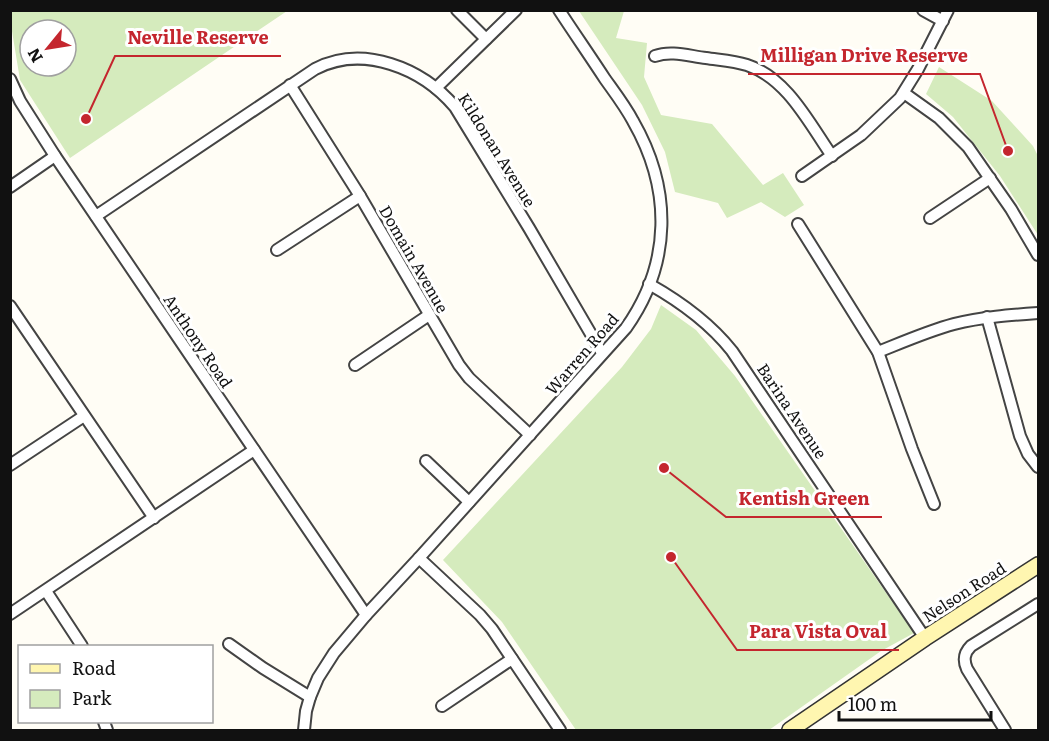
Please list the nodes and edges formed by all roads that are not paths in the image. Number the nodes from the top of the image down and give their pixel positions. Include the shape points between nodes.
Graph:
1 (457, 10) edge
2 (516, 10) edge
3 (559, 10) edge
4 (923, 10) edge
5 (945, 16) edge
6 (486, 39) junction
7 (655, 56) dead end
8 (10, 80) edge
9 (290, 85) junction
10 (436, 88) junction
11 (904, 93) junction
12 (55, 156) junction
13 (832, 156) junction
14 (802, 176) dead end
15 (990, 178) junction
16 (10, 187) edge
17 (360, 196) junction
18 (96, 216) junction
19 (930, 218) dead end
20 (798, 224) dead end
21 (277, 250) dead end
22 (1038, 255) edge
23 (649, 284) junction
24 (10, 306) edge
25 (1038, 313) edge
26 (429, 315) junction
27 (987, 317) junction
28 (878, 352) junction
29 (602, 353) junction
30 (355, 365) dead end
31 (84, 416) junction
32 (530, 435) junction
33 (254, 450) junction
34 (426, 461) dead end
35 (10, 465) edge
36 (1038, 467) edge
37 (469, 502) junction
38 (934, 504) dead end
39 (154, 518) junction
40 (419, 558) junction
41 (1038, 565) edge
42 (46, 591) junction
43 (1038, 604) edge
44 (10, 614) edge
45 (366, 615) junction
46 (925, 638) junction
47 (229, 644) dead end
48 (81, 645) edge
49 (512, 659) junction
50 (310, 697) junction
51 (442, 706) dead end
52 (304, 730) edge
53 (561, 730) edge
54 (790, 730) edge
55 (1005, 730) edge

1 - 6 street
2 - 6 street
3 - 23 street, Warren Road via 633,121 654,170 661,200 662,234
4 - 5 street
5 - 11 street
6 - 10 street
7 - 13 street via 669,53 729,61 764,73 787,92
8 - 12 street, Anthony Road
9 - 10 street, Kildonan Avenue via 328,63 360,58 401,68
9 - 17 street, Domain Avenue
9 - 18 street, Kildonan Avenue
10 - 29 street, Kildonan Avenue via 464,120
11 - 13 street via 869,129
11 - 15 street via 939,118 968,147
12 - 16 street
12 - 18 street, Anthony Road
13 - 14 street
15 - 19 street
15 - 22 street
17 - 21 street
17 - 26 street, Domain Avenue
18 - 33 street, Anthony Road
20 - 28 street
23 - 29 street, Warren Road via 633,318
23 - 46 street, Barina Avenue via 706,322 732,351
24 - 31 street
25 - 27 street
26 - 30 street
26 - 32 street, Domain Avenue via 464,372
27 - 28 street via 941,328
27 - 36 street via 1020,436
28 - 38 street
29 - 32 street, Warren Road
31 - 35 street
31 - 39 street
32 - 37 street, Warren Road
33 - 39 street
33 - 45 street, Anthony Road
34 - 37 street
37 - 40 street, Warren Road
39 - 42 street
40 - 45 street, Warren Road
40 - 49 street via 480,615
41 - 46 main road, Nelson Road
42 - 44 street
42 - 48 street
43 - 55 street via 966,653 967,669
45 - 50 street, Warren Road via 334,653
46 - 54 main road, Nelson Road
47 - 50 street
49 - 51 street
49 - 53 street
50 - 52 street, Warren Road

